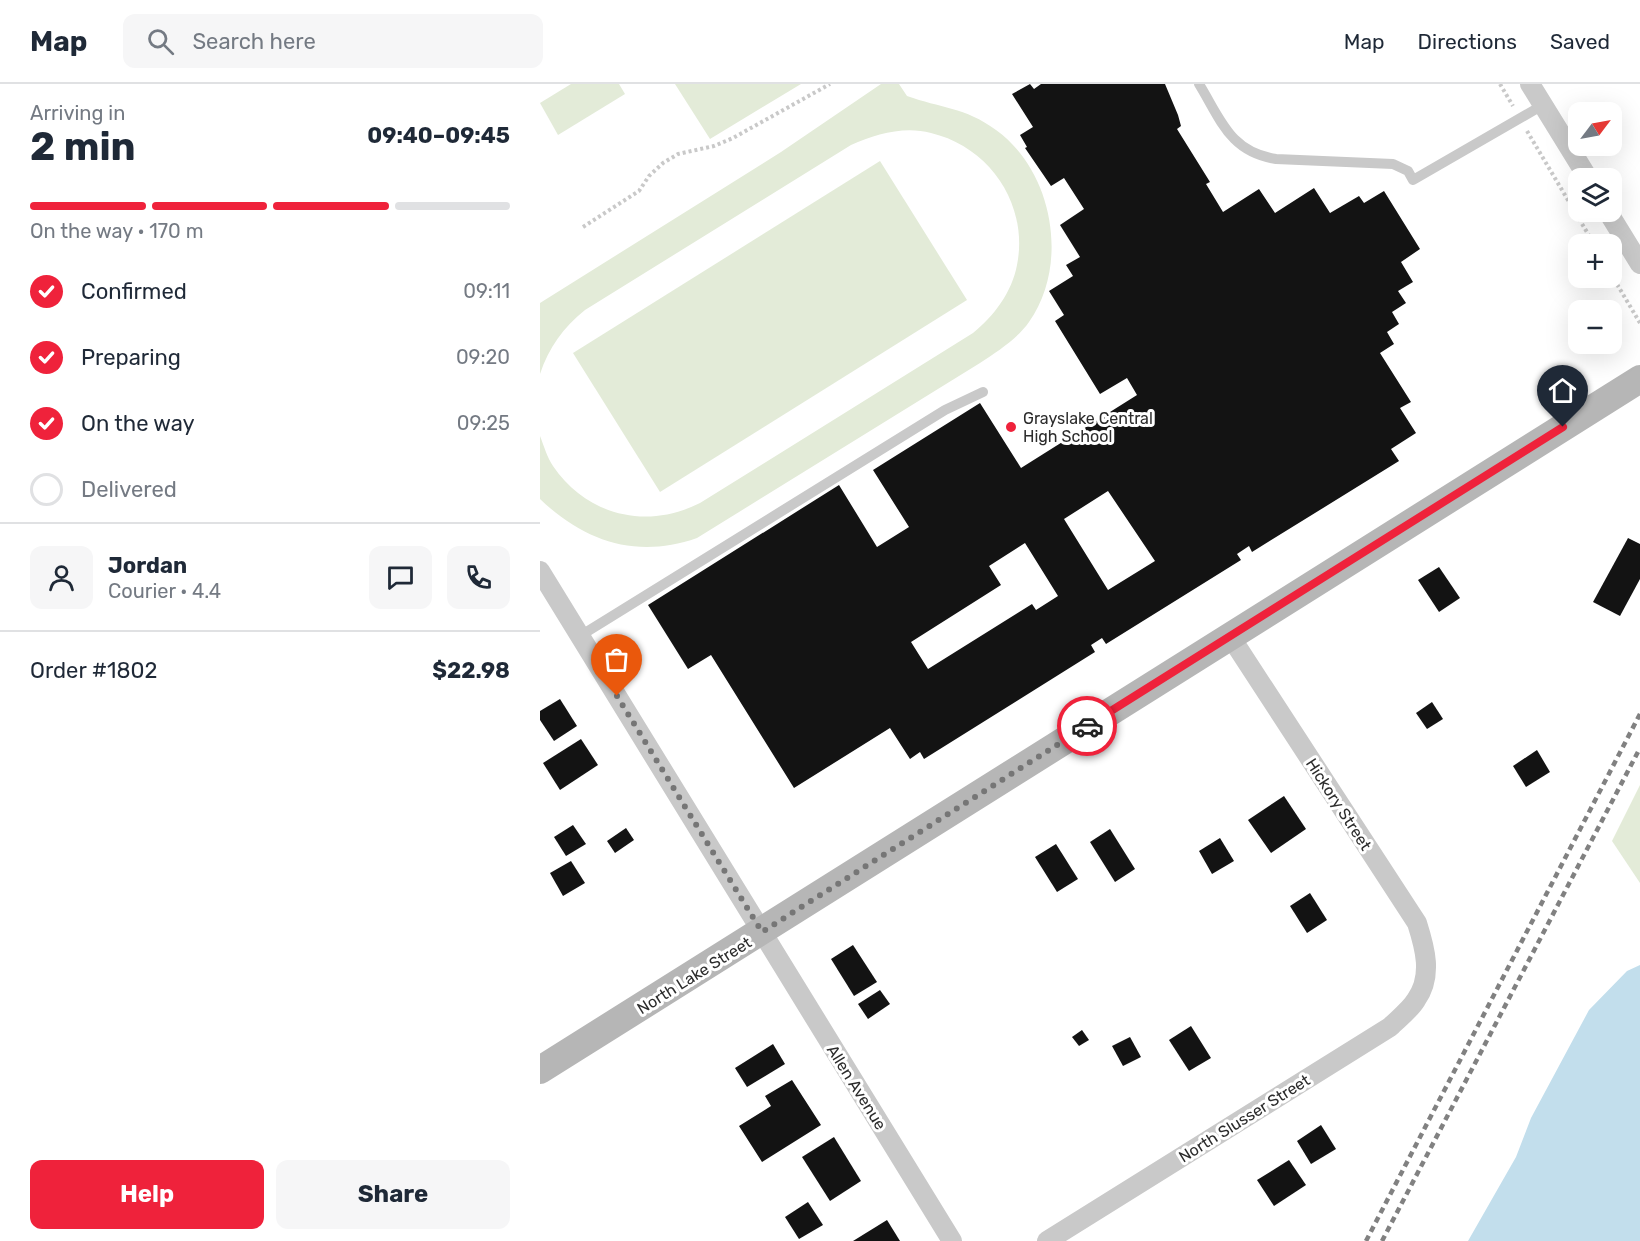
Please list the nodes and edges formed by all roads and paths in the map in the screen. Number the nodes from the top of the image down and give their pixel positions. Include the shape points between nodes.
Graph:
1 (830, 84) edge
2 (1199, 84) edge
3 (1500, 84) edge
4 (1530, 84) edge
5 (1543, 105) junction
6 (1520, 118) junction
7 (1582, 168) edge
8 (1614, 222) edge
9 (583, 227) dead end
10 (1588, 234) edge
11 (1640, 264) edge
12 (1619, 288) edge
13 (1640, 324) edge
14 (1640, 379) edge
15 (983, 392) dead end
16 (540, 571) edge
17 (580, 636) junction
18 (1230, 636) junction
19 (762, 932) junction
20 (1425, 979) joint
21 (540, 1070) edge
22 (952, 1241) edge
23 (1047, 1241) edge

1 - 9 path via 733,138 678,154 649,176 639,191
2 - 6 lane via 1239,145 1259,156 1393,164 1408,171 1413,180
3 - 6 path
4 - 5 street
5 - 6 lane
5 - 7 street
6 - 10 path
8 - 11 street
12 - 13 path
14 - 18 street, North Lake Street
15 - 17 lane via 945,410
16 - 17 street, Allen Avenue
17 - 19 street, Allen Avenue
18 - 19 street, North Lake Street
18 - 20 street, Hickory Street via 1417,923 1426,951
19 - 21 street, North Lake Street
19 - 22 street, Allen Avenue
20 - 23 street, North Slusser Street via 1416,1000 1390,1027

